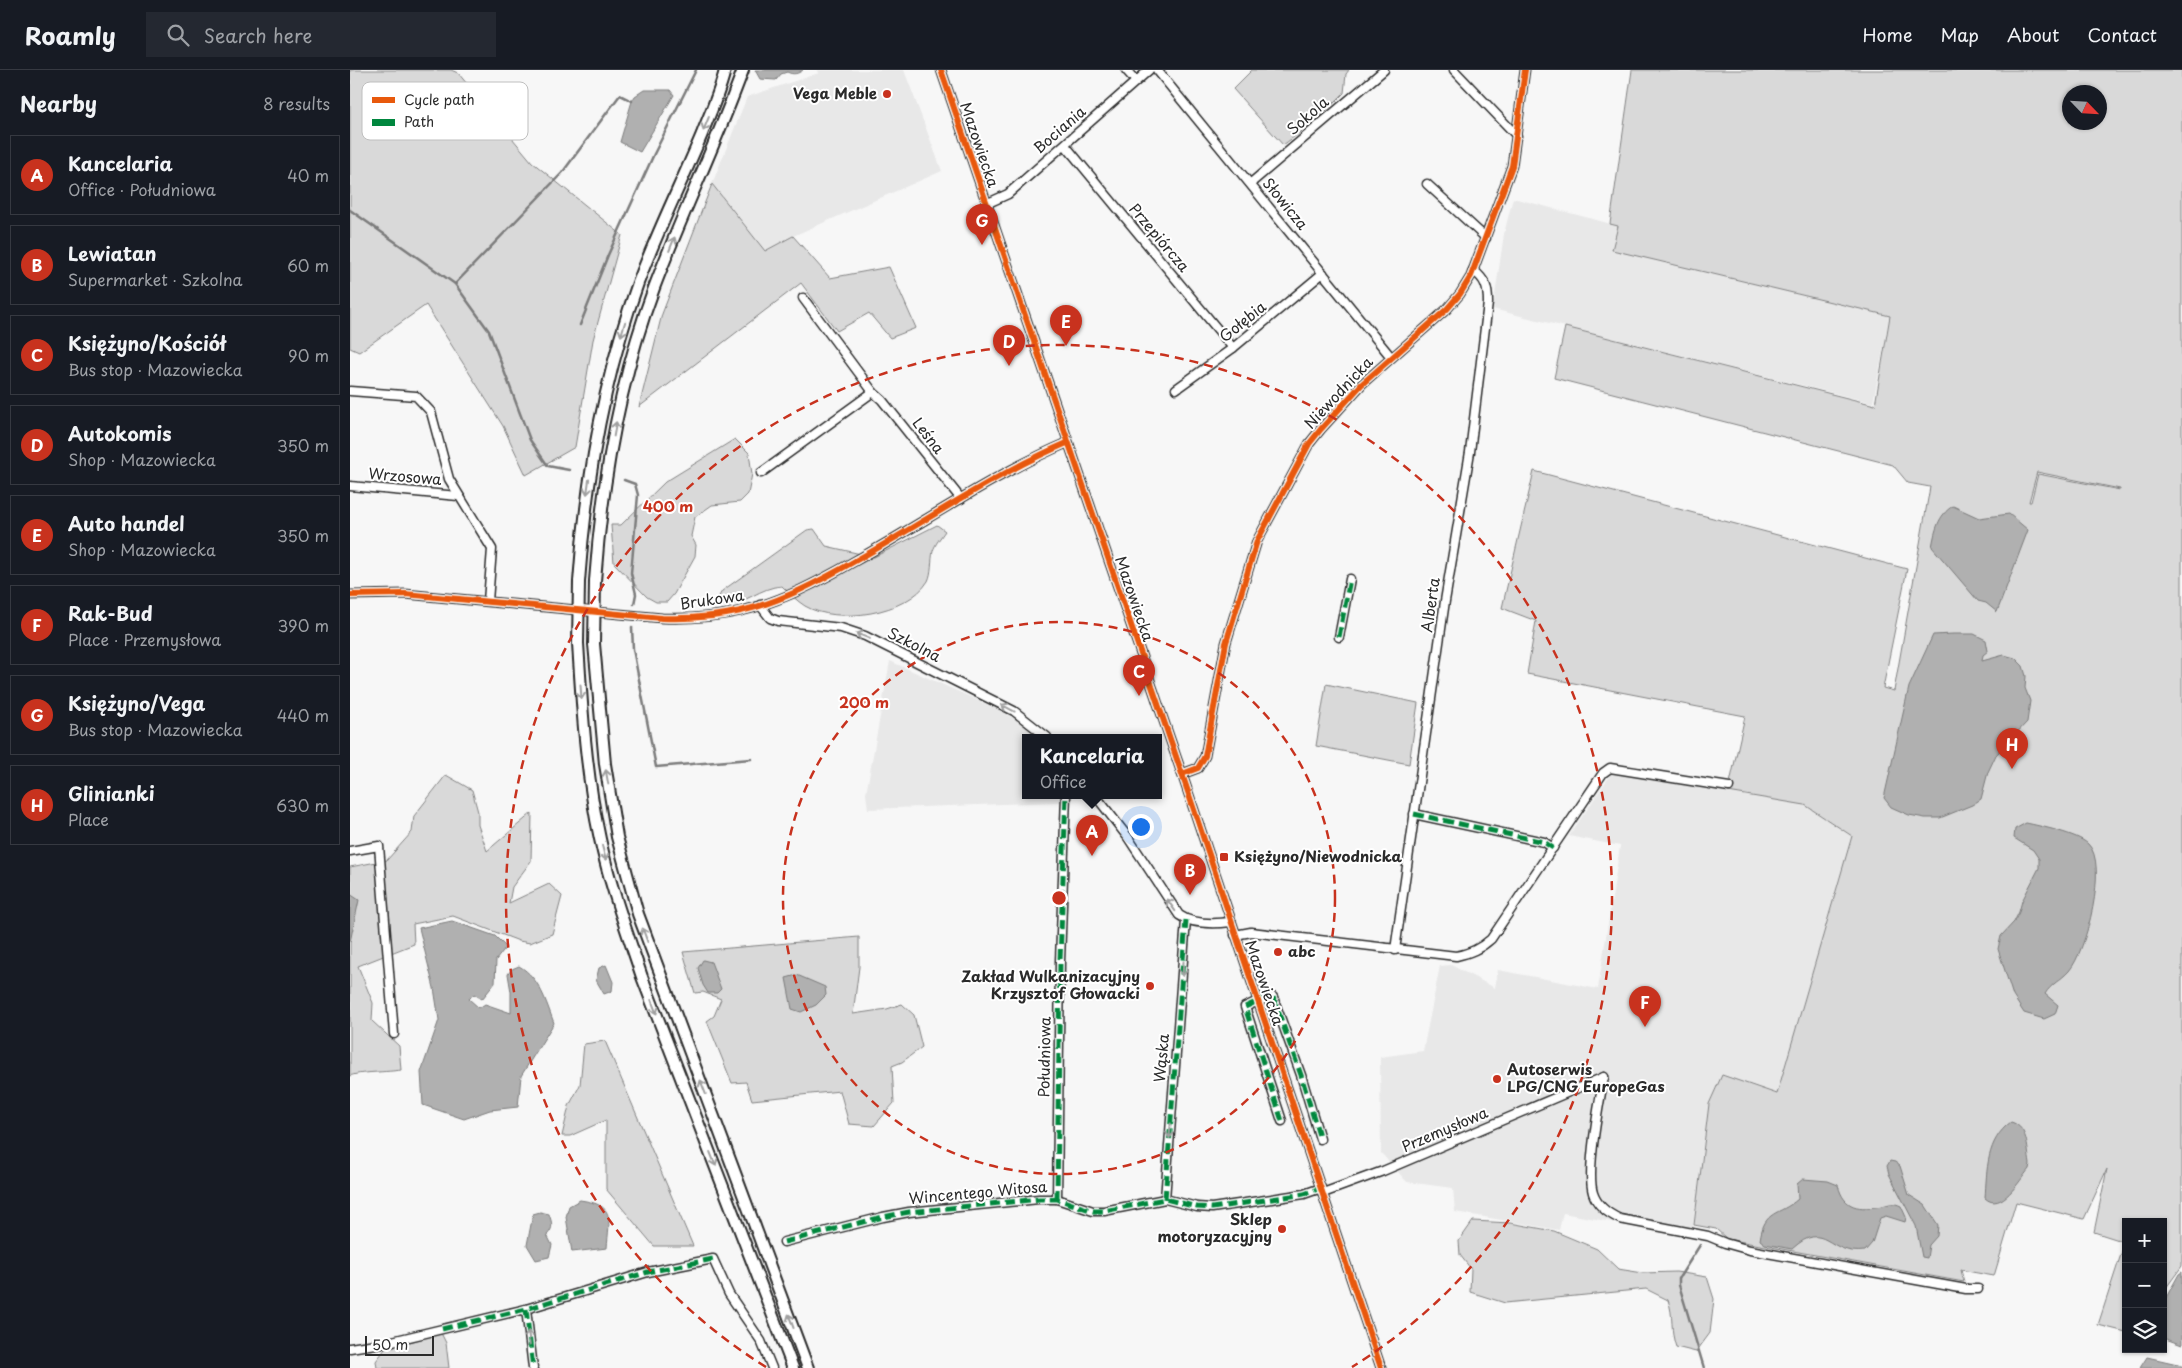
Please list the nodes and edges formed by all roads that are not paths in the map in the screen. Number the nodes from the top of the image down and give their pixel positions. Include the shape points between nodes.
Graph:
1 (725, 70) edge
2 (743, 70) edge
3 (941, 70) edge
4 (1126, 70) edge
5 (1149, 70) edge
6 (1157, 70) edge
7 (1384, 70) edge
8 (1454, 70) edge
9 (1525, 70) edge
10 (1136, 81) junction
11 (1516, 136) junction
12 (1064, 145) junction
13 (1251, 183) junction
14 (1427, 184) dead end
15 (986, 204) junction
16 (1486, 238) junction
17 (1474, 270) junction
18 (1324, 272) junction
19 (803, 298) dead end
20 (1233, 348) junction
21 (1391, 357) junction
22 (1176, 389) dead end
23 (350, 391) edge
24 (873, 392) junction
25 (1067, 443) junction
26 (761, 473) dead end
27 (350, 486) edge
28 (458, 496) junction
29 (961, 499) junction
30 (1350, 580) dead end
31 (350, 595) edge
32 (488, 601) junction
33 (760, 605) junction
34 (1340, 637) dead end
35 (1043, 734) edge
36 (1182, 774) junction
37 (1729, 787) dead end
38 (1066, 799) edge
39 (1098, 799) edge
40 (1414, 814) junction
41 (1553, 848) junction
42 (350, 851) edge
43 (1186, 920) junction
44 (1231, 922) junction
45 (1235, 935) junction
46 (1395, 950) junction
47 (1258, 1001) junction
48 (394, 1034) dead end
49 (1282, 1121) dead end
50 (1320, 1138) dead end
51 (1322, 1191) junction
52 (1165, 1198) junction
53 (1057, 1199) junction
54 (784, 1242) dead end
55 (1978, 1289) dead end
56 (526, 1309) junction
57 (350, 1348) edge
58 (533, 1368) edge
59 (772, 1368) edge
60 (794, 1368) edge
61 (808, 1368) edge
62 (1381, 1368) edge

1 -> 60 main road, bridge via 639,282 599,422 582,534 578,644 590,782 600,840 621,916
61 -> 2 main road, bridge via 638,914 617,836 605,764 594,644 595,582 616,423 654,289
3 - 15 street, Mazowiecka
4 - 10 street
5 - 10 street, Bociania
6 - 13 street, Słowicza
7 - 13 street, Sokola
8 - 11 street
9 - 11 street, Niewodnicka
10 - 12 street, Bociania
11 - 16 street, Niewodnicka via 1512,166
12 - 15 street, Bociania via 1008,194
12 - 20 street, Przepiórcza
13 - 18 street, Słowicza
14 - 16 street
15 - 25 street, Mazowiecka
16 - 17 street, Niewodnicka
17 - 21 street, Niewodnicka via 1447,309
17 - 40 street, Alberta via 1483,277 1488,288 1488,303 1470,452
18 - 20 street, Gołębia
18 - 21 street, Słowicza
19 - 24 street, Leśna
20 - 22 street, Gołębia
21 - 36 street, Niewodnicka via 1362,384 1309,444 1257,541 1232,619 1205,756 1198,768
23 - 28 street via 416,396 431,412 449,480
24 - 26 street
24 - 29 street, Leśna
25 - 29 street, Brukowa
25 - 36 street, Mazowiecka
27 - 28 street, Wrzosowa
28 - 32 street via 492,549
29 - 33 street, Brukowa via 814,584
30 - 34 street
31 - 32 street, Brukowa via 404,594
32 - 33 street, Brukowa via 626,616 684,618 741,611
35 -> 33 street, Szkolna via 1014,711 865,636 841,628 778,621 770,618
36 - 44 street, Mazowiecka
37 - 41 street via 1610,768 1603,773
38 - 53 street, Południowa
43 -> 39 street via 1173,908 1127,836
40 - 41 street via 1544,842
40 - 46 street, Alberta
41 - 46 street via 1491,939 1482,947 1456,956
42 - 48 street via 379,846
43 - 44 street via 1217,924
43 -> 52 street, Wąska
44 - 45 street, Mazowiecka
45 - 46 street via 1251,932
45 - 47 street, Mazowiecka
47 - 49 street via 1245,1007
47 - 50 street via 1273,997 1276,1002
47 - 51 street, Mazowiecka
51 - 52 street, Wincentego Witosa via 1212,1208
51 - 55 street, Przemysłowa via 1383,1171 1604,1077 1590,1179 1593,1194 1610,1214 1620,1219 1708,1236 1750,1250
51 - 62 street, Mazowiecka
52 - 53 street, Wincentego Witosa via 1098,1211
53 - 54 street, Wincentego Witosa via 909,1212
56 - 57 street
58 -> 56 street
56 - 59 street via 648,1272 713,1259 729,1294 761,1341

